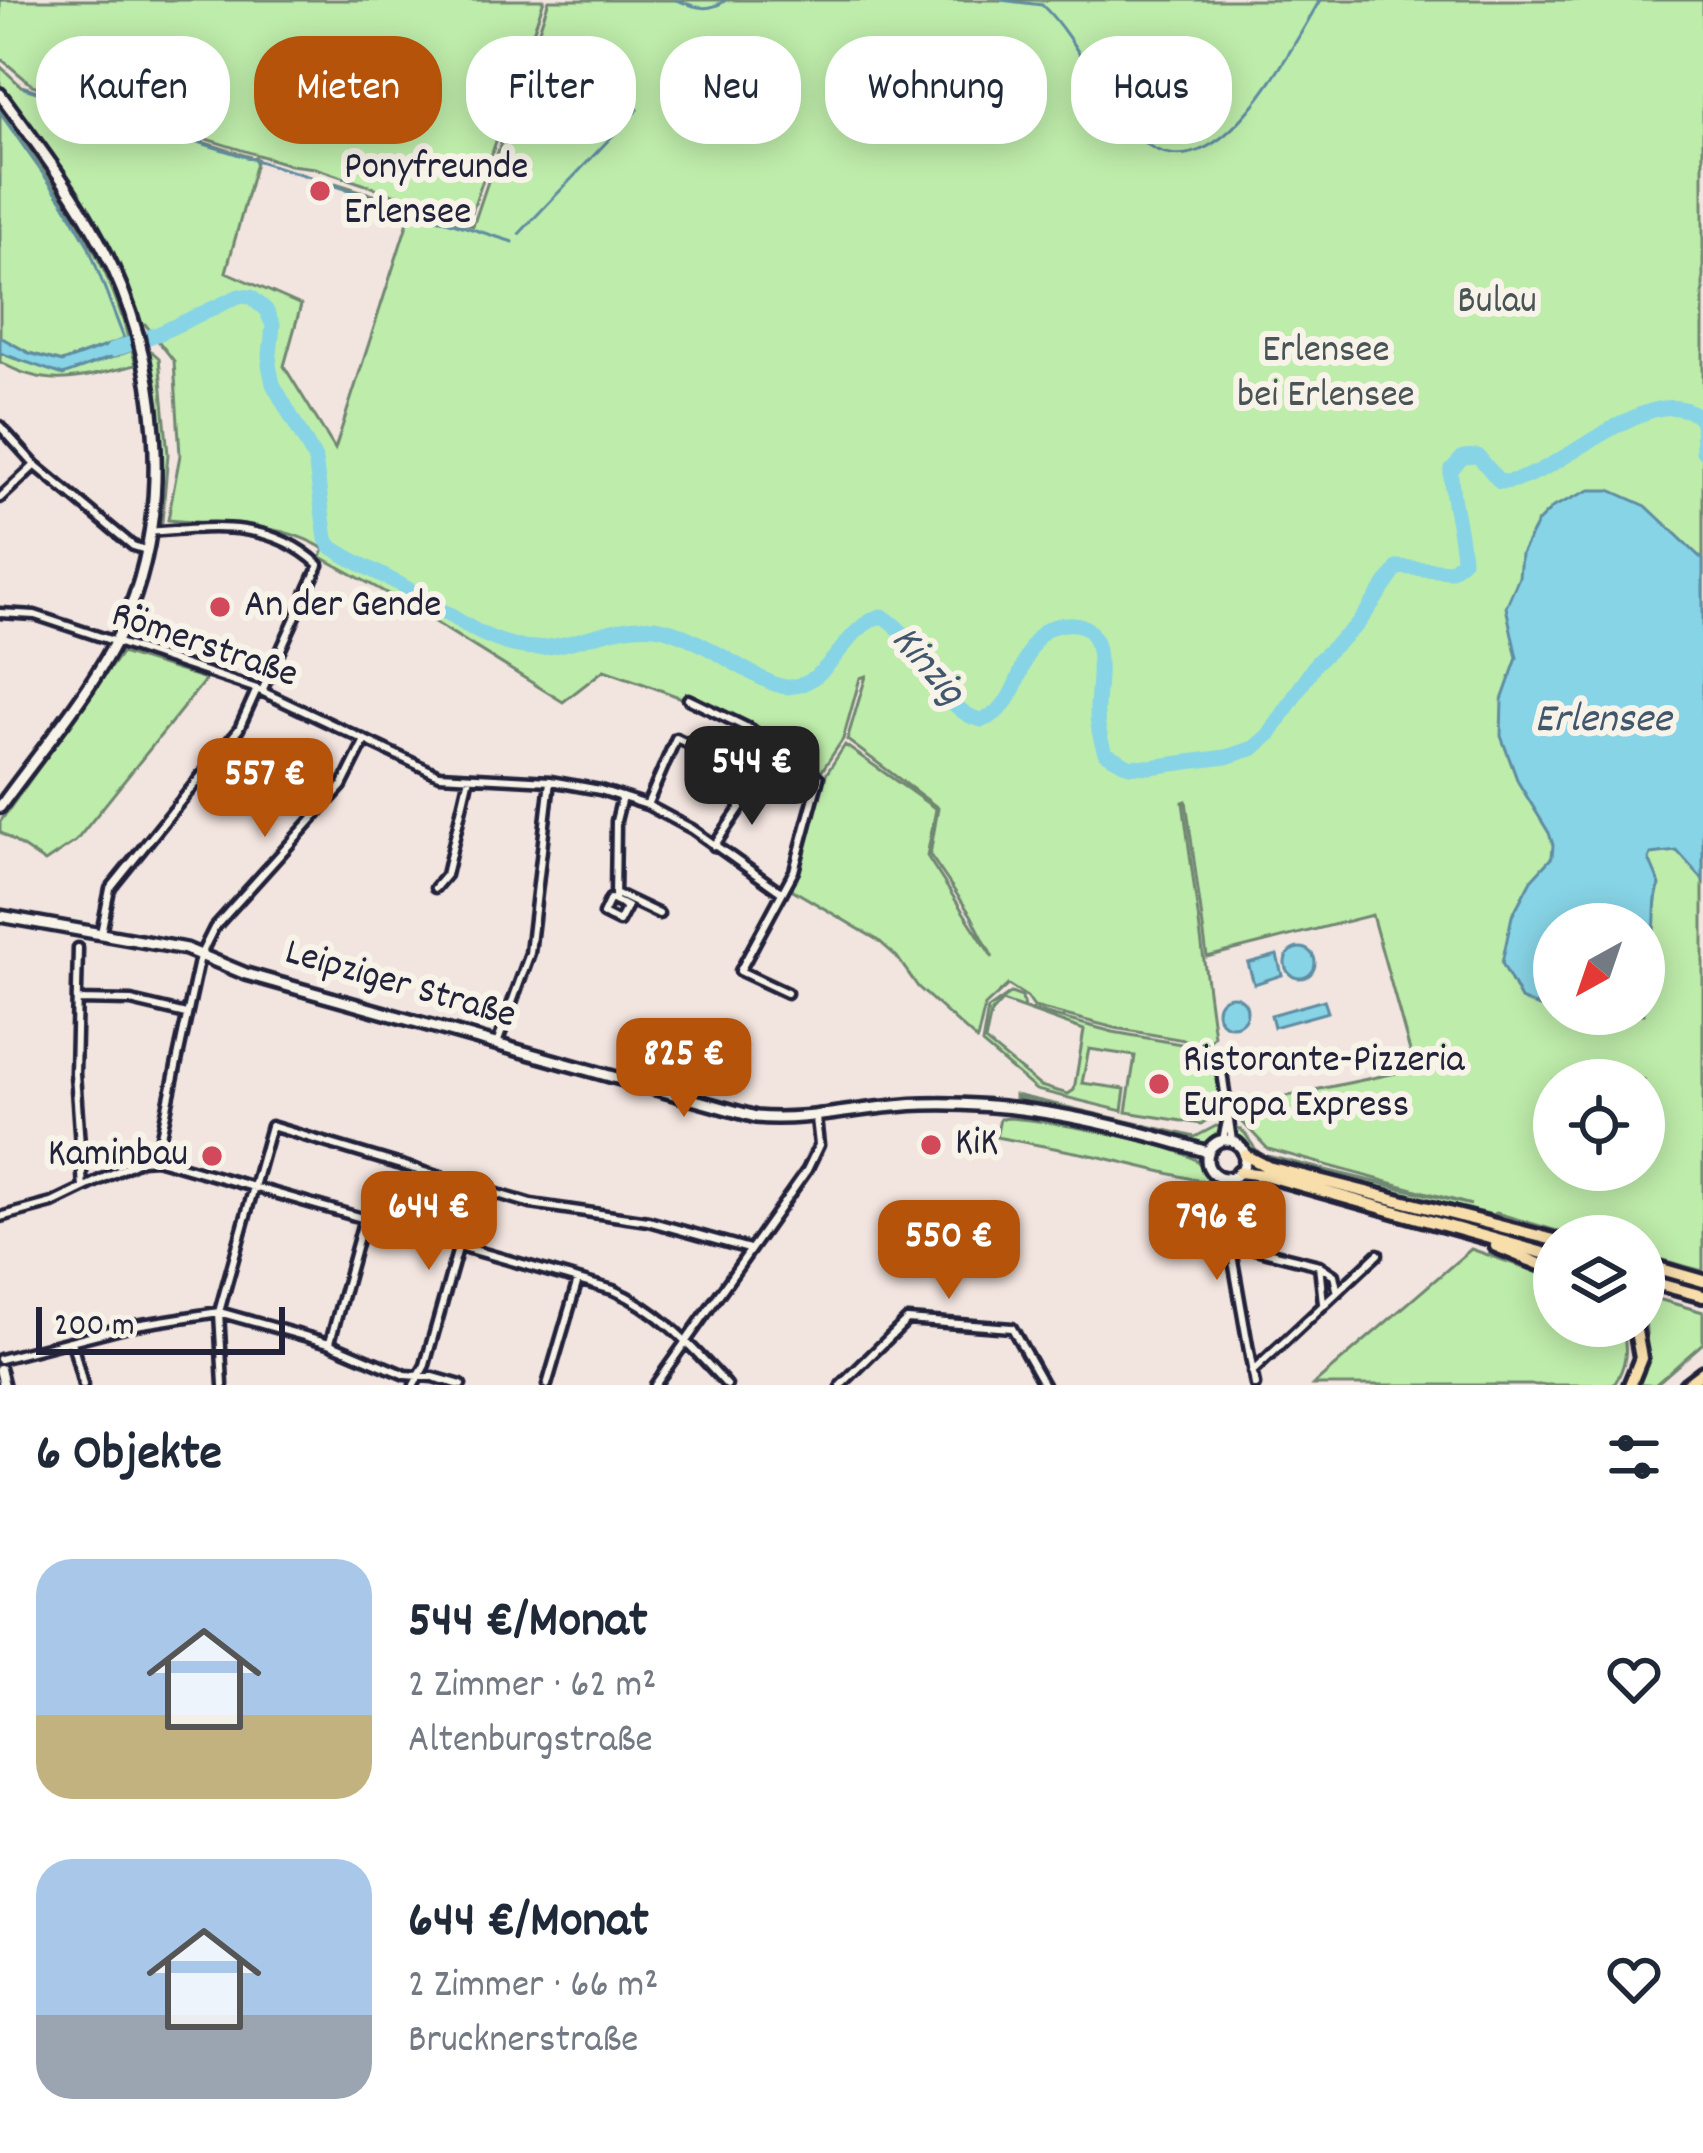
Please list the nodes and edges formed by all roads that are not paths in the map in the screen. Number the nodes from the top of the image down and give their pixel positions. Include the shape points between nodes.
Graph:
1 (0, 94) edge
2 (0, 426) edge
3 (34, 465) junction
4 (0, 498) edge
5 (149, 532) junction
6 (146, 550) junction
7 (0, 613) edge
8 (113, 643) junction
9 (260, 690) junction
10 (688, 700) dead end
11 (365, 740) junction
12 (692, 745) dead end
13 (469, 777) junction
14 (550, 781) junction
15 (755, 786) dead end
16 (622, 796) junction
17 (646, 806) junction
18 (0, 807) edge
19 (714, 846) junction
20 (435, 888) dead end
21 (781, 892) junction
22 (659, 914) dead end
23 (0, 916) edge
24 (101, 933) junction
25 (78, 948) dead end
26 (200, 956) junction
27 (787, 993) dead end
28 (76, 1000) junction
29 (186, 1014) junction
30 (496, 1044) junction
31 (1222, 1072) dead end
32 (815, 1114) junction
33 (1227, 1140) junction
34 (1208, 1152) junction
35 (1245, 1155) junction
36 (156, 1159) junction
37 (1239, 1172) junction
38 (1225, 1178) junction
39 (253, 1186) junction
40 (476, 1187) junction
41 (82, 1188) junction
42 (0, 1217) edge
43 (364, 1218) junction
44 (1454, 1229) junction
45 (1533, 1235) edge
46 (1231, 1243) junction
47 (459, 1246) junction
48 (749, 1250) junction
49 (1533, 1250) edge
50 (1378, 1254) dead end
51 (1533, 1261) edge
52 (1319, 1265) junction
53 (1665, 1270) edge
54 (578, 1280) junction
55 (1703, 1281) edge
56 (1665, 1286) edge
57 (1336, 1292) junction
58 (1703, 1296) edge
59 (1323, 1305) junction
60 (219, 1312) junction
61 (686, 1339) junction
62 (72, 1342) junction
63 (329, 1343) junction
64 (1639, 1347) edge
65 (0, 1359) edge
66 (1252, 1372) junction
67 (1703, 1372) edge
68 (420, 1375) junction
69 (83, 1385) edge
70 (223, 1385) edge
71 (414, 1385) edge
72 (461, 1385) edge
73 (547, 1385) edge
74 (655, 1385) edge
75 (727, 1385) edge
76 (841, 1385) edge
77 (1044, 1385) edge
78 (1255, 1385) edge
79 (1630, 1385) edge
80 (1686, 1385) edge

1 - 5 main road via 85,215 133,322 154,451
2 - 3 street
3 - 4 street
3 - 6 street
5 - 6 main road
5 - 9 street via 263,531 296,544 319,565
6 - 8 main road
7 - 8 street, Römerstraße via 35,615
8 - 9 street, Römerstraße
8 - 18 main road
9 - 11 street, Römerstraße
9 - 24 street via 239,729 110,889
10 - 21 street via 752,730 819,778
11 - 13 street, Römerstraße via 432,773
11 - 26 street via 342,786 214,928
12 - 17 street via 676,738
13 - 14 street, Römerstraße
13 - 20 street via 446,875
14 - 16 street, Römerstraße
14 - 30 street via 530,953
15 - 19 street
16 - 17 street, Römerstraße
16 - 22 street via 615,897
17 - 19 street, Römerstraße
19 - 21 street, Römerstraße
21 - 27 street via 740,971
23 - 24 main road, Leipziger Straße
24 - 26 main road, Leipziger Straße
25 - 28 street
26 - 29 street
26 - 30 main road, Leipziger Straße
28 - 29 street
28 - 41 street
29 - 36 street
30 - 32 main road, Leipziger Straße via 742,1114
31 - 33 street
32 - 34 main road, Leipziger Straße via 988,1105 1082,1118
32 - 48 street via 819,1145 807,1170
33 - 34 main road
33 - 35 main road
34 - 38 main road via 1211,1170
35 - 37 main road
35 - 45 highway
36 - 39 street
36 - 41 street
37 - 38 main road
37 - 44 highway
38 - 46 street
39 - 40 street via 272,1126
39 - 43 street
39 - 60 street
40 - 47 street
40 - 48 street
41 - 42 street
43 - 47 street
43 - 63 street
44 - 49 highway
44 - 51 highway
46 - 52 street
46 - 66 street
47 - 54 street
47 - 68 street
48 - 61 street
50 - 57 street
52 - 57 street via 1334,1275
52 - 59 street
53 - 55 highway
54 - 61 street via 628,1296
54 - 73 street
56 - 58 highway
57 - 59 street
59 - 66 street
60 - 62 street
60 - 63 street
60 - 70 street
61 - 74 street
61 - 75 street
62 - 65 street
62 - 69 street
63 - 68 street
64 - 79 highway
66 - 78 street
67 - 80 highway
68 - 71 street
68 - 72 street
76 - 77 street via 907,1320 1012,1328

